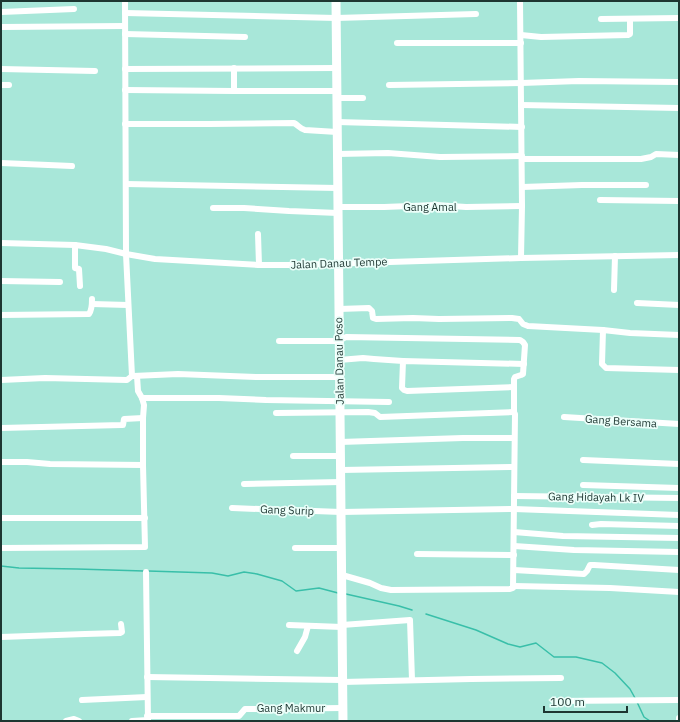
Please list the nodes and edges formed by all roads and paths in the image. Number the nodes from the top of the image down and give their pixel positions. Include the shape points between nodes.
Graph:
1 (125, 1) edge
2 (336, 1) edge
3 (520, 1) edge
4 (74, 9) dead end
5 (1, 12) edge
6 (125, 13) junction
7 (476, 14) dead end
8 (336, 18) junction
9 (679, 18) edge
10 (601, 19) dead end
11 (630, 19) junction
12 (125, 26) junction
13 (1, 27) edge
14 (125, 34) junction
15 (521, 35) junction
16 (245, 37) dead end
17 (397, 43) dead end
18 (521, 43) junction
19 (234, 68) junction
20 (336, 68) junction
21 (1, 69) edge
22 (125, 69) junction
23 (95, 71) dead end
24 (679, 82) edge
25 (521, 83) junction
26 (1, 85) edge
27 (9, 85) dead end
28 (389, 85) dead end
29 (125, 90) junction
30 (234, 91) junction
31 (337, 95) junction
32 (363, 98) dead end
33 (521, 105) junction
34 (679, 108) edge
35 (337, 122) junction
36 (125, 124) junction
37 (522, 127) junction
38 (337, 132) junction
39 (337, 154) junction
40 (679, 155) edge
41 (522, 157) junction
42 (1, 163) edge
43 (72, 166) dead end
44 (126, 184) junction
45 (646, 185) dead end
46 (522, 187) junction
47 (338, 188) junction
48 (600, 200) dead end
49 (679, 201) edge
50 (522, 206) junction
51 (213, 208) dead end
52 (338, 210) junction
53 (258, 234) dead end
54 (1, 243) edge
55 (75, 245) junction
56 (126, 254) junction
57 (679, 255) edge
58 (615, 256) junction
59 (521, 258) junction
60 (338, 263) junction
61 (259, 264) junction
62 (1, 281) edge
63 (60, 282) dead end
64 (80, 286) dead end
65 (614, 290) dead end
66 (637, 303) dead end
67 (128, 305) junction
68 (679, 305) edge
69 (339, 309) junction
70 (1, 315) edge
71 (603, 330) junction
72 (679, 335) edge
73 (279, 341) dead end
74 (339, 341) junction
75 (339, 360) junction
76 (403, 361) junction
77 (524, 364) junction
78 (679, 370) edge
79 (134, 376) junction
80 (340, 377) junction
81 (1, 380) edge
82 (514, 387) junction
83 (142, 398) junction
84 (340, 402) junction
85 (389, 402) dead end
86 (514, 412) junction
87 (276, 413) dead end
88 (340, 413) junction
89 (564, 417) dead end
90 (143, 418) junction
91 (679, 424) edge
92 (1, 428) edge
93 (514, 438) junction
94 (340, 442) junction
95 (293, 456) dead end
96 (340, 456) junction
97 (583, 460) dead end
98 (1, 462) edge
99 (679, 464) edge
100 (143, 466) junction
101 (514, 467) junction
102 (340, 470) junction
103 (341, 482) junction
104 (244, 484) dead end
105 (583, 485) dead end
106 (679, 488) edge
107 (514, 496) junction
108 (679, 498) edge
109 (232, 508) dead end
110 (514, 509) junction
111 (341, 512) junction
112 (679, 514) edge
113 (1, 518) edge
114 (145, 518) junction
115 (592, 525) dead end
116 (679, 526) edge
117 (514, 532) junction
118 (679, 538) edge
119 (514, 546) junction
120 (1, 548) edge
121 (294, 548) dead end
122 (341, 548) junction
123 (679, 552) edge
124 (417, 554) dead end
125 (514, 555) junction
126 (514, 570) junction
127 (679, 570) edge
128 (146, 572) dead end
129 (342, 575) junction
130 (514, 586) junction
131 (679, 592) edge
132 (121, 624) dead end
133 (289, 624) dead end
134 (308, 626) junction
135 (342, 626) junction
136 (1, 637) edge
137 (297, 651) dead end
138 (147, 677) junction
139 (561, 678) dead end
140 (412, 680) junction
141 (342, 681) junction
142 (147, 697) junction
143 (82, 700) dead end
144 (679, 700) edge
145 (554, 701) dead end
146 (343, 708) junction
147 (147, 719) edge
148 (66, 721) edge
149 (79, 721) edge
150 (132, 721) edge
151 (343, 721) edge

1 - 6 street
2 - 8 street, Jalan Danau Poso
3 - 15 street
4 - 5 street
6 - 8 street
6 - 12 street
7 - 8 street
8 - 20 street, Jalan Danau Poso
9 - 11 street
10 - 11 street
11 - 15 street via 628,35
12 - 13 street
12 - 14 street
14 - 16 street
14 - 22 street
15 - 18 street
17 - 18 street
18 - 25 street
19 - 20 street
19 - 22 street
19 - 30 street
20 - 31 street, Jalan Danau Poso
21 - 23 street
22 - 29 street
24 - 25 street via 579,80
25 - 28 street
25 - 33 street
26 - 27 street
29 - 30 street
29 - 36 street
30 - 31 street
31 - 32 street
31 - 35 street, Jalan Danau Poso
33 - 34 street
33 - 37 street
35 - 37 street
35 - 38 street, Jalan Danau Poso
36 - 38 street via 294,123 305,130
36 - 44 street
37 - 41 street
38 - 39 street, Jalan Danau Poso
39 - 41 street
39 - 47 street, Jalan Danau Poso
40 - 41 street via 656,154 641,159
41 - 46 street
42 - 43 street
44 - 47 street
44 - 56 street
45 - 46 street
46 - 50 street
47 - 52 street, Jalan Danau Poso
48 - 49 street
50 - 52 street, Gang Amal via 436,205
50 - 59 street
51 - 52 street, Gang Amal
52 - 60 street, Jalan Danau Poso
53 - 61 street
54 - 55 street, Jalan Danau Tempe
55 - 56 street, Jalan Danau Tempe
55 - 64 street via 74,264 75,268 79,269
56 - 61 street, Jalan Danau Tempe via 155,259
56 - 67 street
57 - 58 street, Jalan Danau Tempe
58 - 59 street, Jalan Danau Tempe
58 - 65 street
59 - 60 street, Jalan Danau Tempe
60 - 61 street, Jalan Danau Tempe
60 - 69 street, Jalan Danau Poso
62 - 63 street
66 - 68 street
67 - 70 street via 92,302 89,314
67 - 79 street
69 - 71 street via 369,308 376,319 512,318 519,319 528,326
69 - 74 street, Jalan Danau Poso
71 - 72 street
71 - 78 street via 602,364 606,368
73 - 74 street
74 - 75 street, Jalan Danau Poso
74 - 77 street via 346,337 520,340 525,345
75 - 76 street via 364,358
75 - 80 street, Jalan Danau Poso
76 - 77 street
76 - 82 street via 402,388 407,391
77 - 82 street via 523,374 514,379
79 - 80 street via 178,374
79 - 81 street via 127,380
79 - 83 street
80 - 84 street, Jalan Danau Poso
82 - 86 street
83 - 84 street
83 - 90 street
84 - 85 street
84 - 88 street, Jalan Danau Poso
86 - 88 street via 380,417 368,412
86 - 93 street
87 - 88 street
88 - 94 street, Jalan Danau Poso
89 - 91 street, Gang Bersama
90 - 92 street via 124,419 123,425
90 - 100 street
93 - 94 street
93 - 101 street
94 - 96 street, Jalan Danau Poso
95 - 96 street
96 - 102 street, Jalan Danau Poso
97 - 99 street
98 - 100 street
100 - 114 street
101 - 102 street
101 - 107 street
102 - 103 street, Jalan Danau Poso
103 - 104 street
103 - 111 street, Jalan Danau Poso
105 - 106 street
107 - 108 street, Gang Hidayah Lk IV
107 - 110 street
109 - 111 street, Gang Surip
110 - 111 street, Gang Surip
110 - 112 street, Gang Surip
110 - 117 street
111 - 122 street, Jalan Danau Poso
113 - 114 street
114 - 120 street via 143,548
115 - 116 street
117 - 118 street via 563,536
117 - 119 street
119 - 123 street
119 - 125 street
121 - 122 street
122 - 129 street, Jalan Danau Poso
124 - 125 street
125 - 126 street
126 - 127 street via 584,574 590,565 594,564
126 - 130 street
128 - 138 street
129 - 130 street via 391,590 510,589
129 - 135 street, Jalan Danau Poso
130 - 131 street
132 - 136 street via 120,633
133 - 134 street
134 - 135 street
134 - 137 street
135 - 140 street via 410,620
135 - 141 street, Jalan Danau Poso
138 - 141 street
138 - 142 street
139 - 140 street
140 - 141 street
141 - 146 street, Jalan Danau Poso
142 - 143 street
142 - 147 street
144 - 145 street
146 - 147 street, Gang Makmur via 245,709 239,716
146 - 151 street, Jalan Danau Poso
147 - 150 street, Gang Makmur
148 - 149 street

